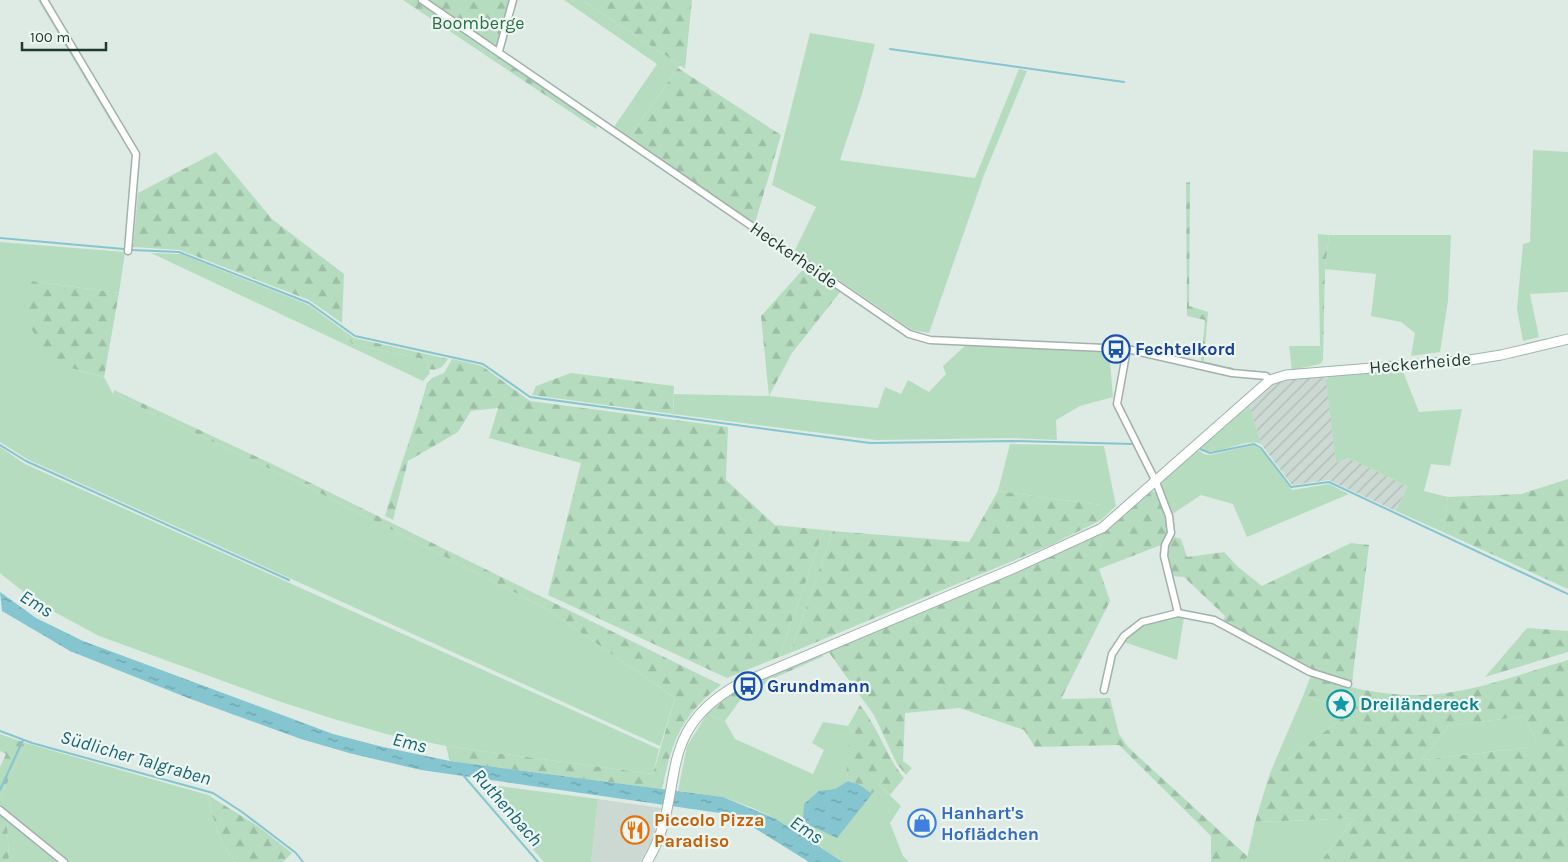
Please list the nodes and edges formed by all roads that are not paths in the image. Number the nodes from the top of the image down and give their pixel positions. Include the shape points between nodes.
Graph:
1 (44, 0) edge
2 (422, 0) edge
3 (513, 0) edge
4 (499, 51) junction
5 (128, 251) dead end
6 (1568, 339) edge
7 (1127, 349) junction
8 (1270, 380) junction
9 (1156, 482) junction
10 (1178, 613) junction
11 (1348, 684) dead end
12 (1104, 690) dead end
13 (0, 810) edge
14 (64, 862) edge
15 (647, 862) edge

1 - 5 street via 136,154
2 - 4 street, Heckerheide
3 - 4 street
4 - 7 street, Heckerheide via 909,334 930,340
6 - 8 main road, Heckerheide via 1501,356 1286,375
7 - 8 street, Heckerheide via 1232,374 1266,376
7 - 9 street via 1117,404
8 - 9 main road, Heckerheide
9 - 10 street via 1169,516 1171,533 1164,556
9 - 15 main road, Heckerheide via 1102,528 737,685 710,703 681,743 668,811 661,835
10 - 11 street via 1214,620 1310,672
10 - 12 street via 1142,622 1124,636 1110,660
13 - 14 street

